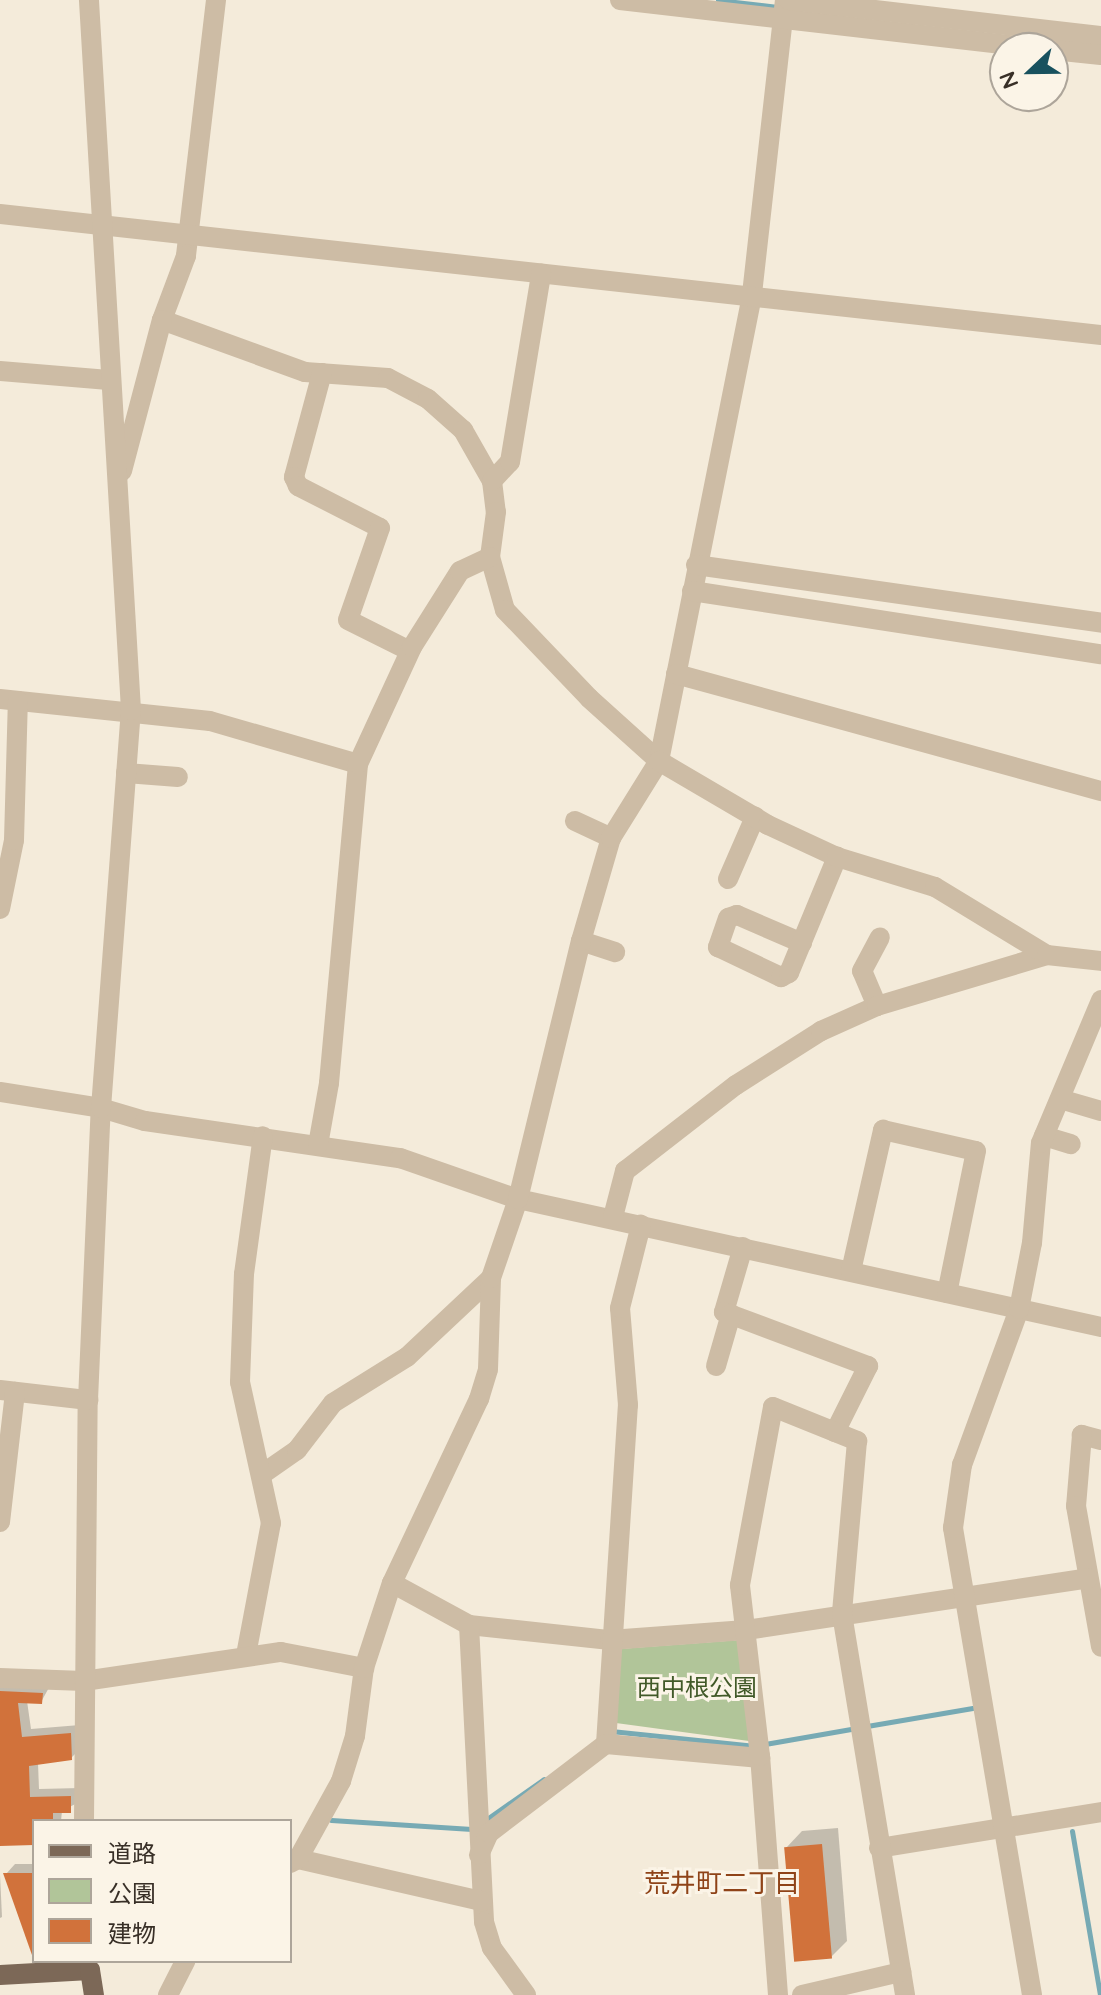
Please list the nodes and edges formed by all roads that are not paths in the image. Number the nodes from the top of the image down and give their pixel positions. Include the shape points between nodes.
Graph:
1 (89, 0) edge
2 (216, 0) edge
3 (620, 0) edge
4 (785, 7) edge
5 (1101, 36) edge
6 (989, 40) edge
7 (1069, 52) edge
8 (1101, 55) edge
9 (0, 214) edge
10 (102, 223) junction
11 (189, 235) junction
12 (541, 274) junction
13 (752, 294) junction
14 (162, 320) junction
15 (1101, 335) edge
16 (0, 371) edge
17 (322, 373) junction
18 (109, 380) junction
19 (492, 481) junction
20 (118, 487) junction
21 (490, 557) junction
22 (696, 565) junction
23 (692, 591) junction
24 (1101, 623) edge
25 (410, 651) junction
26 (1101, 654) edge
27 (676, 674) junction
28 (9, 700) edge
29 (131, 710) junction
30 (659, 761) junction
31 (358, 764) junction
32 (126, 773) junction
33 (178, 777) dead end
34 (1101, 791) edge
35 (755, 817) junction
36 (575, 821) dead end
37 (611, 838) junction
38 (837, 857) junction
39 (728, 879) dead end
40 (0, 909) edge
41 (880, 937) dead end
42 (581, 941) junction
43 (802, 943) dead end
44 (615, 952) dead end
45 (1047, 955) junction
46 (1101, 961) edge
47 (1101, 1000) edge
48 (877, 1006) junction
49 (0, 1092) edge
50 (1060, 1099) junction
51 (101, 1108) junction
52 (1101, 1111) edge
53 (263, 1136) junction
54 (1044, 1136) junction
55 (1071, 1144) dead end
56 (318, 1145) junction
57 (518, 1199) junction
58 (613, 1217) junction
59 (641, 1225) junction
60 (743, 1247) junction
61 (851, 1271) junction
62 (491, 1278) junction
63 (947, 1293) junction
64 (1019, 1309) junction
65 (731, 1314) junction
66 (1101, 1327) edge
67 (716, 1366) dead end
68 (8, 1391) edge
69 (88, 1400) junction
70 (835, 1432) junction
71 (1101, 1440) edge
72 (261, 1475) junction
73 (0, 1522) edge
74 (1088, 1578) junction
75 (392, 1583) junction
76 (965, 1595) junction
77 (842, 1614) junction
78 (469, 1625) junction
79 (746, 1630) junction
80 (610, 1640) junction
81 (1101, 1647) edge
82 (246, 1655) junction
83 (364, 1668) junction
84 (0, 1678) edge
85 (84, 1681) junction
86 (606, 1744) junction
87 (760, 1757) junction
88 (1101, 1812) edge
89 (84, 1819) edge
90 (1003, 1828) junction
91 (879, 1848) junction
92 (478, 1849) junction
93 (294, 1861) edge
94 (482, 1901) junction
95 (184, 1963) edge
96 (90, 1966) edge
97 (901, 1972) junction
98 (0, 1975) edge
99 (94, 1995) edge
100 (168, 1995) edge
101 (526, 1995) edge
102 (778, 1995) edge
103 (802, 1995) edge
104 (905, 1995) edge
105 (1032, 1995) edge

1 - 10 street
2 - 11 street
3 - 4 street
4 - 5 street
4 - 6 street
4 - 13 street
7 - 8 street
9 - 10 street
10 - 11 street
10 - 18 street
11 - 12 street
11 - 14 street
12 - 13 street
12 - 19 street via 510,462
13 - 15 street
13 - 22 street
14 - 17 street via 305,372
14 - 20 street
16 - 18 street
17 - 19 street via 388,378 428,399 463,430
17 - 25 street via 294,477 298,486 380,528 348,620
18 - 20 street
19 - 21 street via 496,512
20 - 29 street
21 - 25 street via 460,571
21 - 30 street via 505,610 589,698
22 - 23 street
22 - 24 street
23 - 26 street
23 - 27 street
25 - 31 street
27 - 30 street
27 - 34 street
28 - 29 street
28 - 40 street via 14,840
29 - 31 street via 210,721
29 - 32 street
30 - 35 street
30 - 37 street
31 - 56 street via 329,1083
32 - 33 street
32 - 51 street
35 - 38 street
35 - 39 street
36 - 37 street
37 - 42 street
38 - 43 street
38 - 45 street via 935,887
41 - 48 street via 862,971
42 - 44 street
42 - 57 street
45 - 46 street
45 - 48 street
47 - 50 street
48 - 58 street via 821,1031 673,1130 625,1171
49 - 51 street
50 - 52 street
50 - 54 street
51 - 53 street via 145,1121
51 - 69 street
53 - 56 street
53 - 72 street via 244,1274 240,1382
54 - 55 street
54 - 64 street
56 - 57 street via 400,1158
57 - 58 street
57 - 62 street
58 - 59 street
59 - 60 street
59 - 80 street via 620,1308 628,1405
60 - 61 street
60 - 65 street via 724,1312
61 - 63 street
61 - 63 street via 883,1130 929,1140 976,1151
62 - 72 street via 407,1357 333,1403 297,1450
62 - 75 street via 488,1369 479,1399
63 - 64 street
64 - 66 street
64 - 76 street via 962,1465 953,1528
65 - 67 street
65 - 70 street via 868,1366
68 - 69 street
68 - 73 street
69 - 85 street
70 - 77 street via 857,1441
70 - 79 street via 773,1407 740,1585
71 - 74 street via 1082,1435 1076,1506
72 - 82 street via 271,1523
74 - 76 street
74 - 81 street
75 - 78 street
75 - 83 street
76 - 77 street
76 - 90 street
77 - 79 street
77 - 91 street
78 - 80 street
78 - 92 street
79 - 80 street
79 - 87 street
80 - 86 street
82 - 83 street via 281,1652
82 - 85 street
83 - 93 street via 355,1736 341,1781
84 - 85 street
85 - 89 street
86 - 87 street
86 - 92 street via 489,1833
87 - 102 street
88 - 90 street
90 - 91 street
90 - 105 street
91 - 97 street
92 - 94 street
93 - 94 street
94 - 101 street via 492,1948
95 - 100 street
96 - 98 main road
96 - 99 main road
97 - 103 street
97 - 104 street

